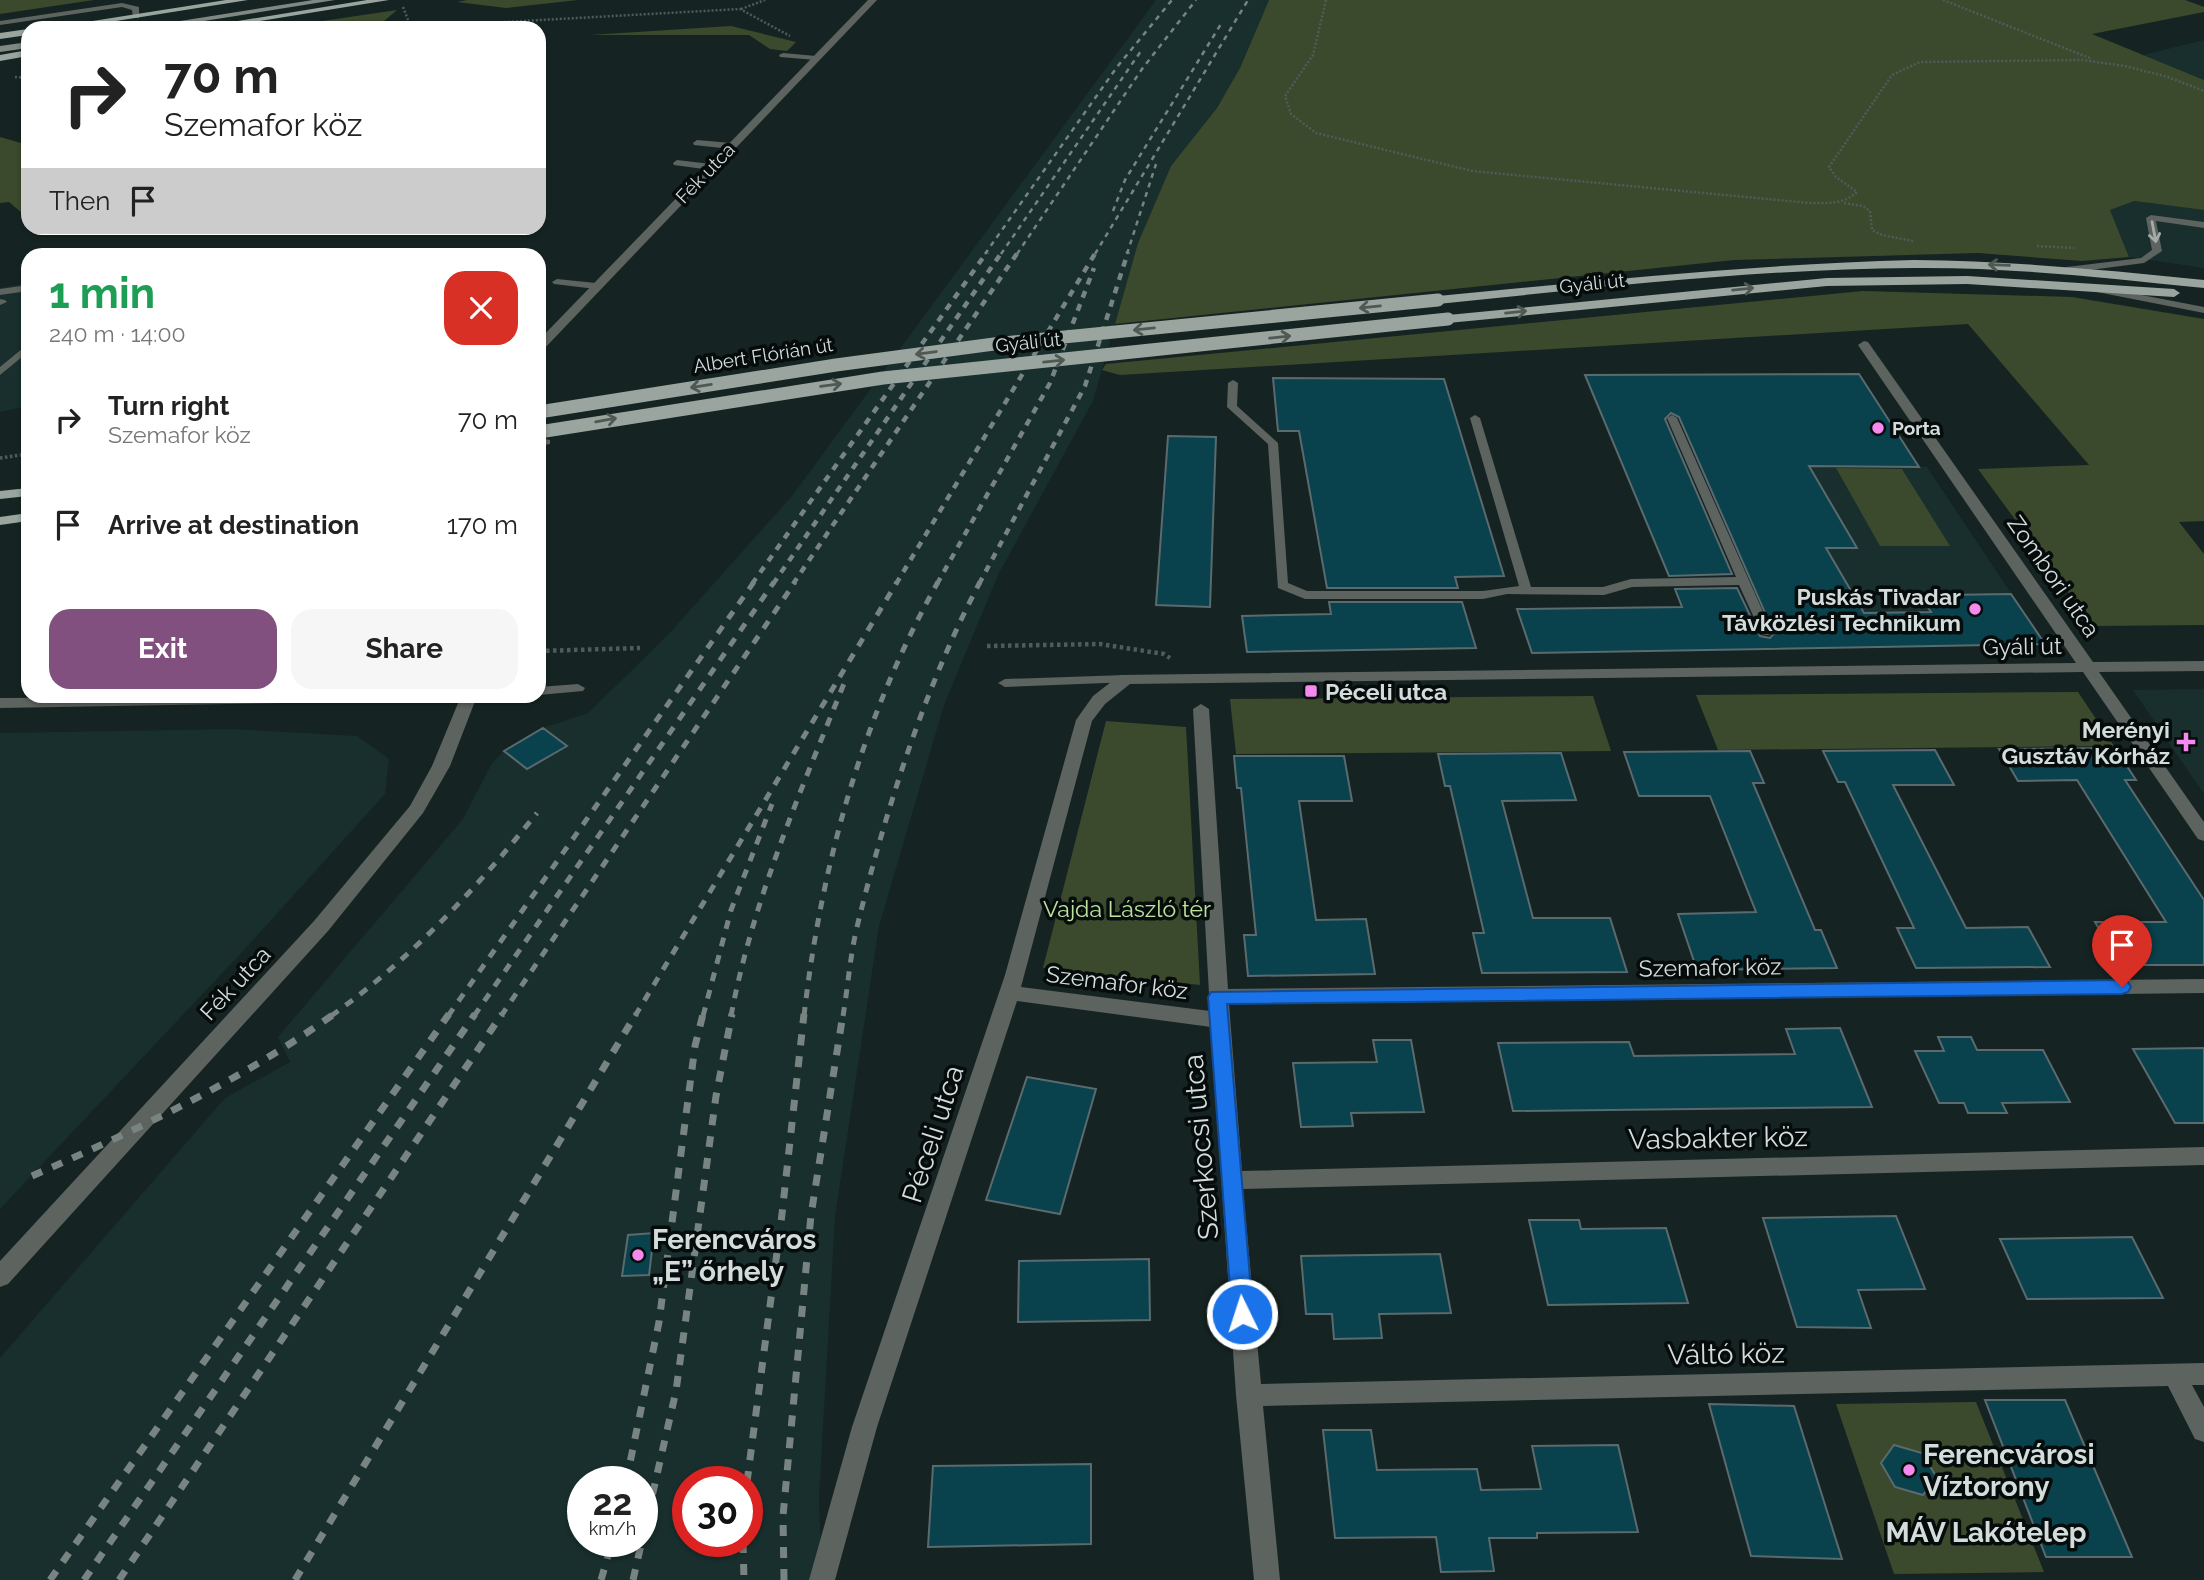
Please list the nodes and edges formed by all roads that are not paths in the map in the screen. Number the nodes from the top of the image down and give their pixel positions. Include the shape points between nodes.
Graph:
1 (244, 0) edge
2 (331, 0) edge
3 (385, 0) edge
4 (873, 0) edge
5 (136, 16) junction
6 (101, 21) edge
7 (188, 21) edge
8 (246, 21) edge
9 (0, 23) edge
10 (21, 33) edge
11 (0, 36) edge
12 (21, 46) edge
13 (0, 49) edge
14 (21, 54) edge
15 (783, 55) dead end
16 (0, 58) edge
17 (816, 58) junction
18 (697, 143) dead end
19 (731, 146) junction
20 (677, 163) dead end
21 (711, 167) junction
22 (2204, 225) edge
23 (2067, 270) junction
24 (557, 282) dead end
25 (2204, 284) edge
26 (596, 286) junction
27 (2081, 286) junction
28 (21, 291) edge
29 (2204, 296) edge
30 (1, 298) edge
31 (2204, 310) edge
32 (546, 339) edge
33 (994, 344) joint
34 (1864, 345) dead end
35 (21, 352) edge
36 (986, 368) joint
37 (0, 372) edge
38 (1233, 383) dead end
39 (546, 411) edge
40 (1475, 418) dead end
41 (1672, 418) dead end
42 (546, 438) edge
43 (21, 493) edge
44 (0, 495) edge
45 (21, 518) edge
46 (0, 521) edge
47 (1744, 581) junction
48 (1526, 590) junction
49 (1766, 632) dead end
50 (2204, 666) edge
51 (2090, 668) junction
52 (1126, 679) junction
53 (1005, 683) dead end
54 (578, 688) dead end
55 (546, 690) edge
56 (50, 703) edge
57 (466, 703) edge
58 (0, 704) edge
59 (1201, 709) dead end
60 (2204, 835) edge
61 (2204, 986) edge
62 (1009, 993) junction
63 (1217, 997) junction
64 (1219, 1020) junction
65 (2204, 1156) edge
66 (1233, 1180) junction
67 (0, 1277) edge
68 (2174, 1374) junction
69 (2204, 1374) edge
70 (1248, 1395) junction
71 (2204, 1430) edge
72 (822, 1580) edge
73 (1266, 1580) edge

1 - 5 main road
2 - 7 main road
3 - 8 main road
4 - 17 street, Fék utca
5 - 6 main road
5 - 9 lane via 136,9 122,5
10 - 11 main road
12 - 13 main road
14 - 16 main road
15 - 17 lane
17 - 19 street, Fék utca
18 - 19 lane
19 - 21 street, Fék utca
20 - 21 lane
21 - 26 street, Fék utca
22 -> 23 lane via 2151,218 2157,251 2144,260
23 - 25 main road, Gyáli út
23 -> 33 main road, Gyáli út, bridge via 1862,265 1438,300
24 - 26 lane
26 - 32 street, Fék utca
27 - 29 main road, Gyáli út
27 - 31 lane
36 -> 27 main road, Gyáli út, bridge via 1826,282 1967,280
28 - 30 lane
33 -> 39 main road, Albert Flórián út, bridge
34 - 51 street, Zombori utca
35 - 37 lane
42 -> 36 main road, Albert Flórián út, bridge via 747,397
38 - 48 lane via 1232,407 1273,443 1282,585 1305,595 1483,595
40 - 48 lane
41 - 47 lane
43 - 44 main road
45 - 46 main road
47 - 48 lane via 1631,583 1604,591
47 - 49 lane
50 - 51 street, Gyáli út
51 - 52 street, Gyáli út
51 - 60 street, Zombori utca
52 - 53 lane
52 - 62 street, Péceli utca via 1099,699 1084,720
54 - 55 lane
56 - 58 street
57 - 67 street, Fék utca via 441,766 417,809 321,926
59 - 63 street, Szerkocsi utca
61 - 63 street, Szemafor köz
62 - 64 street, Szemafor köz
62 - 72 street, Péceli utca via 874,1399
63 - 64 street, Szerkocsi utca
64 - 66 street, Szerkocsi utca
65 - 66 street, Vasbakter köz
66 - 70 street, Szerkocsi utca
68 - 69 street, Váltó köz
68 - 70 street, Váltó köz
68 - 71 street
70 - 73 street, Szerkocsi utca

